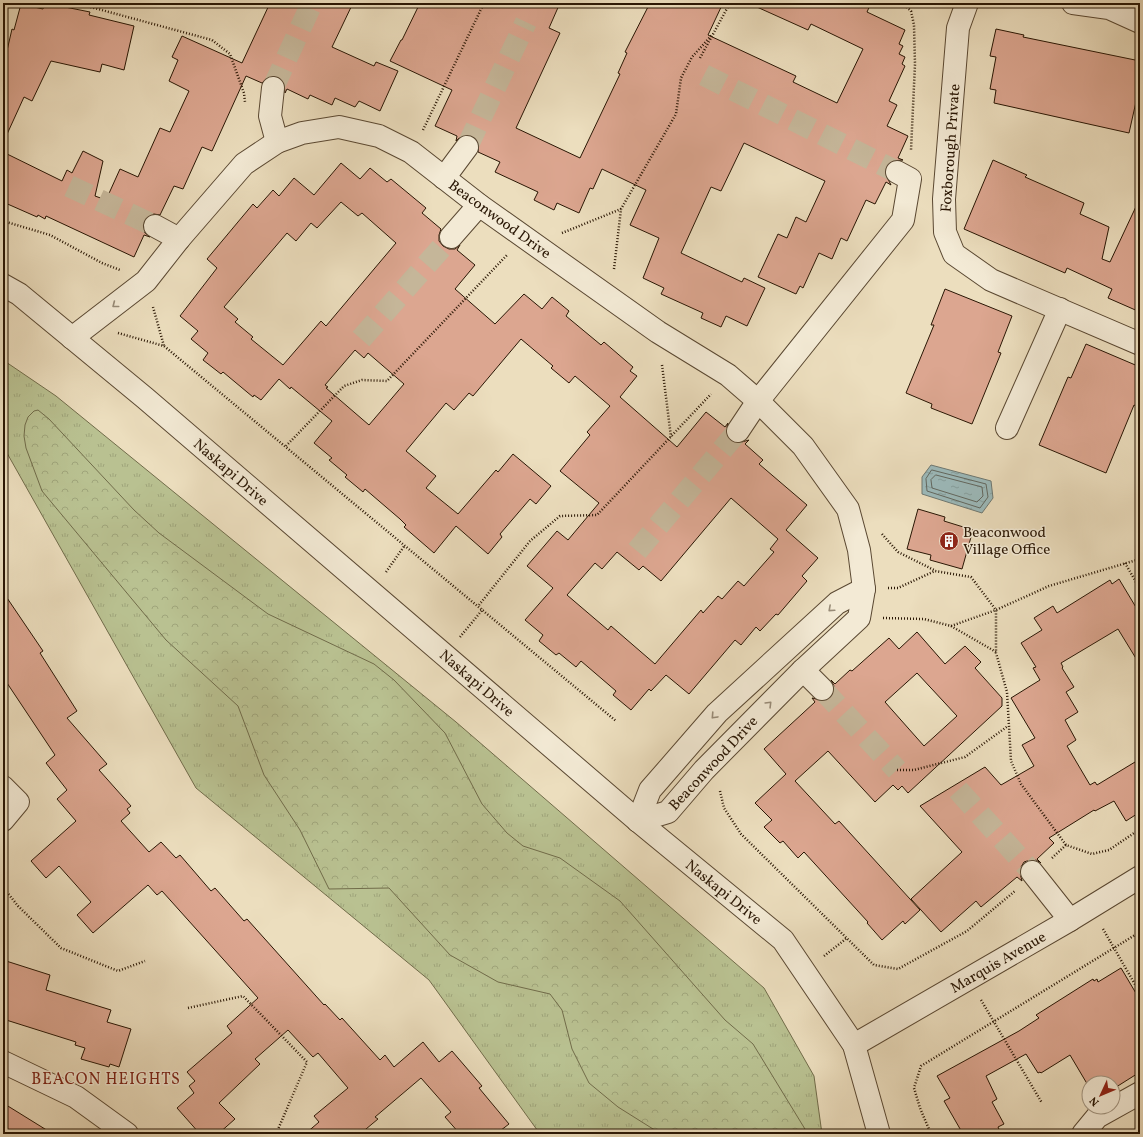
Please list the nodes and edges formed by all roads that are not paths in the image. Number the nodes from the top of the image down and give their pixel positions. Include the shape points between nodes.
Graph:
1 (967, 3) edge
2 (1073, 3) edge
3 (1140, 22) edge
4 (273, 88) tunnel mouth
5 (277, 142) junction
6 (467, 147) tunnel mouth
7 (903, 175) road end
8 (444, 178) junction
9 (479, 205) junction
10 (155, 226) tunnel mouth
11 (451, 237) tunnel mouth
12 (179, 239) junction
13 (3, 285) edge
14 (1060, 309) junction
15 (72, 338) junction
16 (1140, 344) edge
17 (758, 401) junction
18 (1007, 428) dead end
19 (738, 431) tunnel mouth
20 (864, 589) junction
21 (803, 670) junction
22 (822, 689) tunnel mouth
23 (3, 787) edge
24 (3, 820) edge
25 (638, 822) junction
26 (1033, 873) tunnel mouth
27 (1140, 877) edge
28 (1070, 920) junction
29 (854, 1045) junction
30 (3, 1062) edge
31 (1140, 1092) edge
32 (127, 1134) edge
33 (879, 1134) edge
34 (1083, 1134) edge

1 - 14 street, Foxborough Private via 958,28 944,199 945,232 954,254 991,280
2 - 3 street via 1109,8
4 - 5 street via 270,116
5 - 8 street, Beaconwood Drive via 302,133 339,127 379,136 411,152
5 - 12 street, Beaconwood Drive via 244,164
6 - 8 street
7 - 17 street via 903,220
8 - 9 street, Beaconwood Drive
9 - 11 street
9 - 17 street, Beaconwood Drive via 658,332 728,375
10 - 12 street
12 -> 15 street, Beaconwood Drive via 146,281
13 - 15 street, Naskapi Drive via 19,294
14 - 16 street, Foxborough Private
14 - 18 street
15 - 25 street, Naskapi Drive via 146,398
17 - 19 street
17 - 20 street, Beaconwood Drive via 803,446 848,509 859,550
20 - 21 street, Beaconwood Drive via 859,618
20 -> 25 street, Beaconwood Drive via 837,604 717,713 650,790
21 - 22 street
25 -> 21 street, Beaconwood Drive via 668,812 704,770
23 - 24 street via 18,802
25 - 29 street, Naskapi Drive via 783,940
26 - 28 street
27 - 28 street, Marquis Avenue
28 - 29 street, Marquis Avenue
29 - 33 street, Naskapi Drive
30 - 32 street via 76,1097
31 - 34 street via 1098,1117

